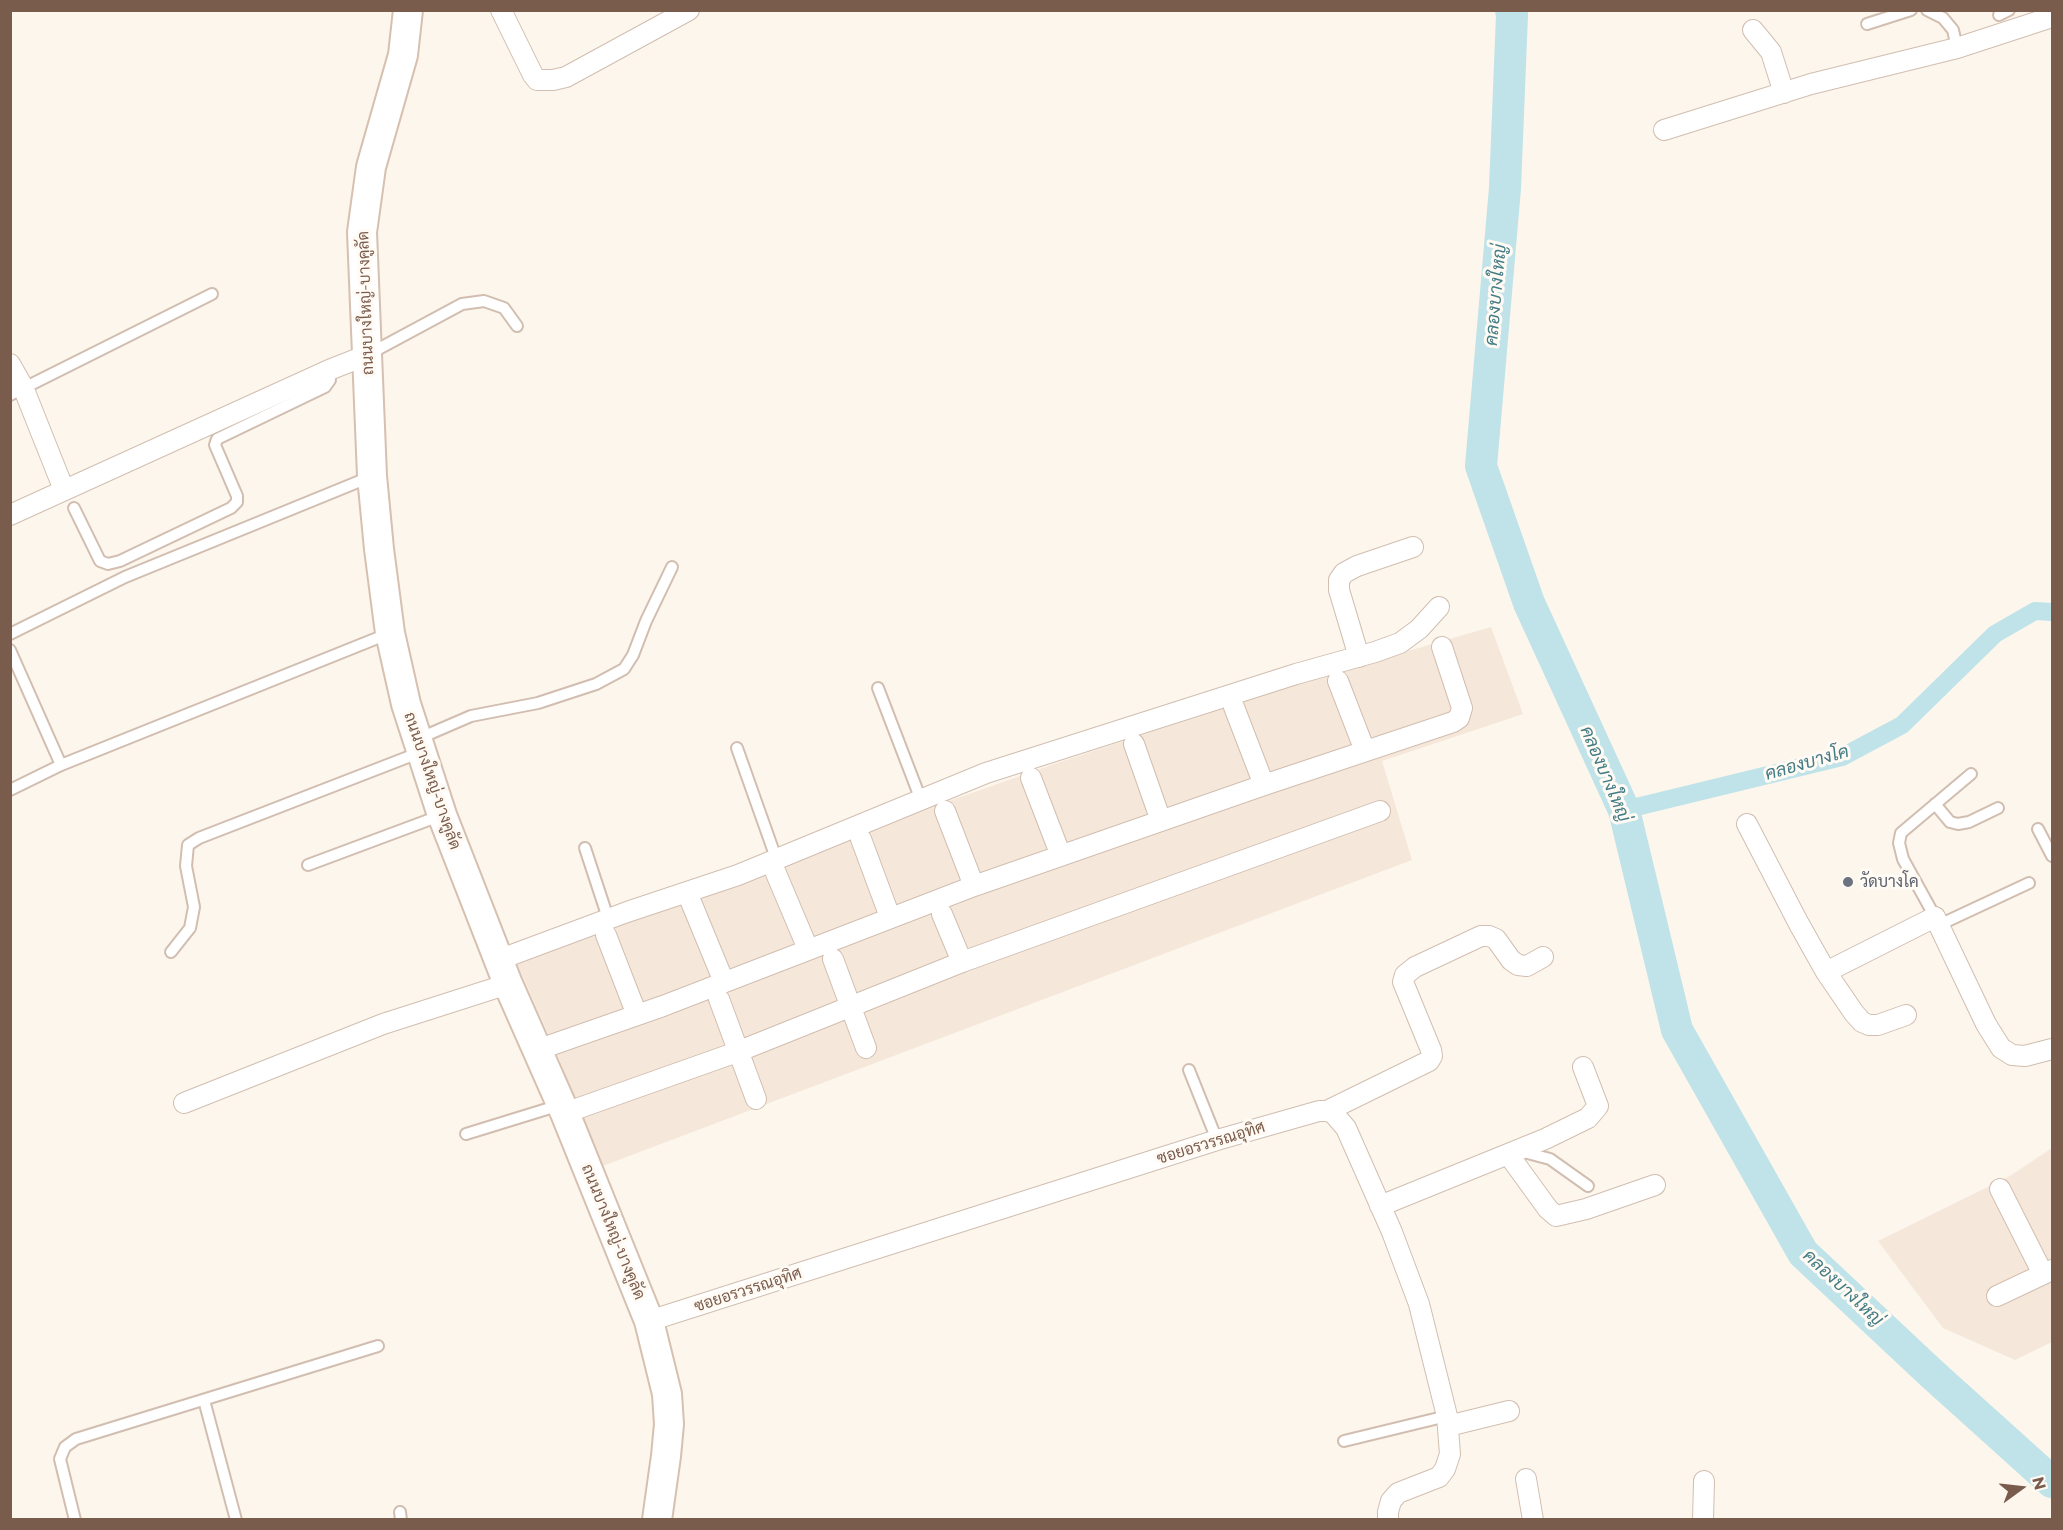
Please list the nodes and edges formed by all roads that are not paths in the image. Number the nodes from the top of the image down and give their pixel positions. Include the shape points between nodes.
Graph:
1 (408, 10) edge
2 (501, 10) edge
3 (689, 10) edge
4 (1911, 10) edge
5 (1927, 10) edge
6 (2052, 17) edge
7 (1867, 24) dead end
8 (1753, 30) dead end
9 (1957, 48) junction
10 (1784, 93) junction
11 (1664, 130) dead end
12 (212, 294) dead end
13 (517, 326) dead end
14 (367, 355) junction
15 (10, 364) edge
16 (329, 370) junction
17 (17, 391) edge
18 (372, 476) junction
19 (64, 490) junction
20 (74, 508) dead end
21 (10, 515) edge
22 (1413, 547) dead end
23 (672, 567) dead end
24 (1439, 607) dead end
25 (390, 633) junction
26 (10, 634) edge
27 (1442, 647) dead end
28 (10, 650) edge
29 (1359, 657) junction
30 (1338, 681) dead end
31 (878, 688) dead end
32 (1234, 706) dead end
33 (1134, 744) dead end
34 (419, 746) junction
35 (737, 748) dead end
36 (1365, 751) junction
37 (61, 765) junction
38 (1971, 774) dead end
39 (1031, 777) dead end
40 (1264, 785) junction
41 (10, 790) edge
42 (921, 800) junction
43 (1935, 804) junction
44 (1998, 808) dead end
45 (945, 811) dead end
46 (1380, 811) dead end
47 (442, 815) junction
48 (1161, 821) junction
49 (1748, 824) dead end
50 (2038, 829) dead end
51 (861, 839) dead end
52 (585, 848) dead end
53 (1061, 856) junction
54 (2052, 856) edge
55 (309, 865) dead end
56 (776, 865) junction
57 (2029, 883) dead end
58 (974, 886) junction
59 (691, 902) dead end
60 (942, 914) dead end
61 (890, 917) junction
62 (1937, 921) junction
63 (607, 927) junction
64 (808, 949) junction
65 (171, 952) dead end
66 (1542, 957) dead end
67 (833, 959) dead end
68 (962, 962) junction
69 (503, 972) junction
70 (1826, 972) junction
71 (721, 991) junction
72 (850, 1007) junction
73 (637, 1015) junction
74 (1906, 1015) dead end
75 (866, 1048) dead end
76 (2052, 1049) edge
77 (537, 1050) junction
78 (737, 1052) junction
79 (1583, 1067) dead end
80 (1189, 1070) dead end
81 (756, 1099) dead end
82 (184, 1103) dead end
83 (563, 1109) junction
84 (1327, 1111) junction
85 (466, 1134) dead end
86 (1217, 1140) junction
87 (1513, 1152) junction
88 (1655, 1185) dead end
89 (1588, 1186) dead end
90 (2000, 1189) dead end
91 (1380, 1206) junction
92 (2048, 1272) edge
93 (1997, 1296) dead end
94 (648, 1321) junction
95 (378, 1346) dead end
96 (204, 1400) junction
97 (1509, 1411) dead end
98 (1448, 1421) junction
99 (1344, 1441) dead end
100 (1526, 1479) dead end
101 (1704, 1481) dead end
102 (75, 1520) edge
103 (236, 1520) edge
104 (657, 1520) edge
105 (1388, 1520) edge
106 (1533, 1520) edge
107 (1703, 1520) edge

1 - 14 street, ถนนบางใหญ่-บางคูลัด via 403,55 371,167 362,232
2 - 3 street via 533,75 537,80 553,81
4 - 7 lane
5 - 9 lane via 1943,18 1953,30
6 - 9 street
8 - 10 street via 1772,52
9 - 10 street
10 - 11 street
12 - 17 lane
13 - 14 lane via 504,308 484,301 462,304
14 - 16 street
14 - 18 street, ถนนบางใหญ่-บางคูลัด
15 - 17 street
16 - 19 street
16 - 20 lane via 330,380 325,387 217,439 215,445 237,496 231,508 108,564 100,561
17 - 19 street
18 - 25 street, ถนนบางใหญ่-บางคูลัด
18 - 26 lane via 125,577
19 - 21 street
22 - 29 street via 1357,566 1339,580
23 - 34 lane via 624,669 596,684 538,703 471,716
24 - 29 street via 1400,643
25 - 34 street, ถนนบางใหญ่-บางคูลัด
25 - 37 lane
27 - 36 street via 1462,708 1459,718
28 - 37 lane
29 - 42 street via 1031,758
30 - 36 street
31 - 42 lane
32 - 40 street
33 - 48 street
34 - 47 street, ถนนบางใหญ่-บางคูลัด
34 - 65 lane via 188,845 186,866 194,907 190,928
35 - 56 lane
36 - 40 street
37 - 41 lane
38 - 43 lane
39 - 53 street
40 - 48 street
42 - 56 street
43 - 44 lane via 1950,822 1958,824
43 - 62 lane via 1901,833 1899,843 1903,859
45 - 58 street
46 - 68 street
47 - 55 lane
47 - 69 street, ถนนบางใหญ่-บางคูลัด
48 - 53 street
49 - 70 street
50 - 54 lane
51 - 61 street
52 - 63 lane
53 - 58 street
56 - 63 street via 738,875
56 - 64 street
57 - 62 lane
58 - 61 street
59 - 71 street
60 - 68 street
61 - 64 street
62 - 70 street
62 - 76 street via 2001,1048 2012,1055 2025,1056
63 - 69 street
63 - 73 street
64 - 71 street
66 - 84 street, ซอยอรวรรณอุทิศ via 1527,966 1518,965 1496,939 1482,936 1415,967 1403,982 1431,1050 1429,1061
67 - 72 street
68 - 72 street
69 - 77 street, ถนนบางใหญ่-บางคูลัด
69 - 82 street
70 - 74 street via 1862,1022 1878,1025
71 - 73 street
71 - 78 street
72 - 75 street
72 - 78 street
73 - 77 street
77 - 83 street, ถนนบางใหญ่-บางคูลัด
78 - 81 street
78 - 83 street
79 - 87 street via 1596,1098 1595,1111 1588,1118
80 - 86 lane
83 - 85 lane
83 - 94 street, ถนนบางใหญ่-บางคูลัด
84 - 86 street, ซอยอรวรรณอุทิศ
84 - 91 street via 1334,1113 1346,1128
86 - 94 street, ซอยอรวรรณอุทิศ
87 - 88 street via 1556,1216
87 - 89 lane via 1550,1159
87 - 91 street
90 - 92 street
91 - 98 street via 1419,1304
92 - 93 street
94 - 104 street, ถนนบางใหญ่-บางคูลัด via 667,1394 669,1424
95 - 96 lane
96 - 102 lane via 76,1439 66,1448 60,1459
96 - 103 lane
97 - 98 street
98 - 99 lane
98 - 105 street via 1450,1454 1445,1469 1439,1477 1398,1493 1391,1501
100 - 106 street
101 - 107 street

